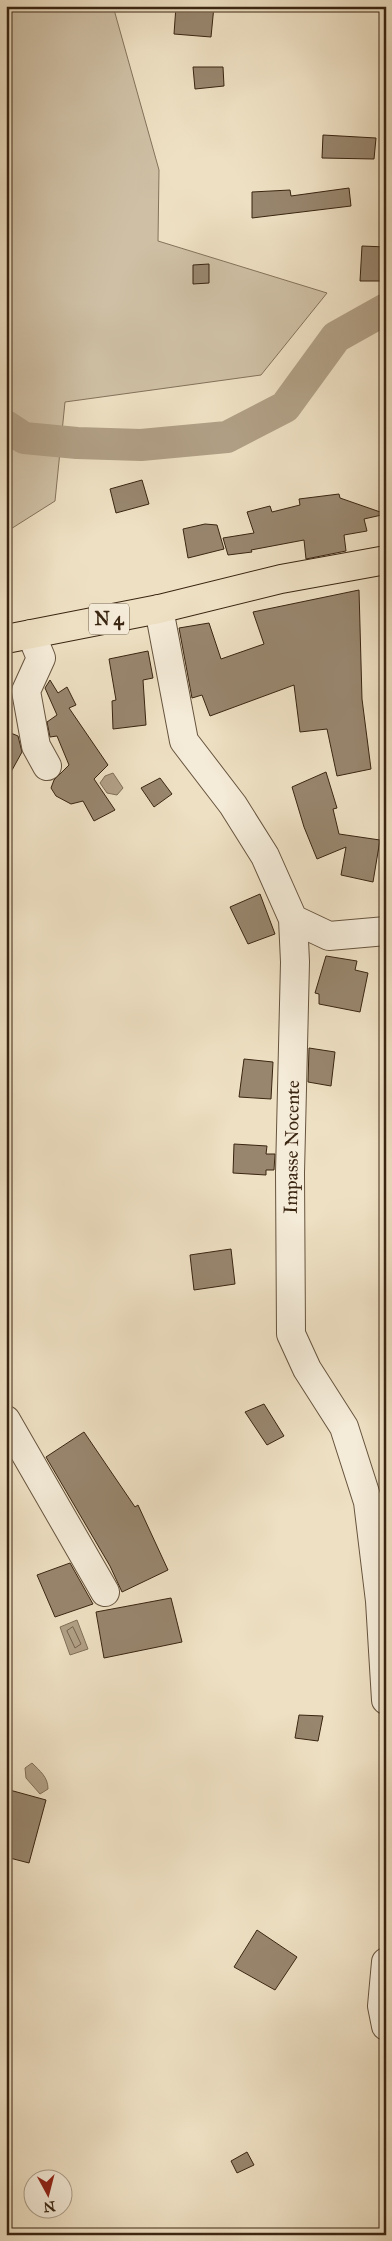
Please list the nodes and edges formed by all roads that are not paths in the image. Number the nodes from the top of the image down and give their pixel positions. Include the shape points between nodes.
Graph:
1 (386, 560) edge
2 (386, 568) edge
3 (210, 595) junction
4 (159, 609) junction
5 (18, 637) edge
6 (47, 766) dead end
7 (293, 919) junction
8 (386, 931) edge
9 (6, 1420) edge
10 (105, 1592) dead end
11 (386, 1700) edge
12 (386, 1962) edge
13 (386, 2026) edge

1 - 3 highway, N 4
2 - 3 highway, N 4
3 - 4 highway, N 4
4 - 5 highway, N 4
4 - 7 street, Impasse Nocente via 184,741 233,805 265,856
5 - 6 street via 41,658 26,691 36,746
7 - 8 street via 329,936
7 - 11 street, Impasse Nocente via 290,1334 307,1369 344,1427 368,1502 380,1601
9 - 10 street
12 - 13 street via 382,2006

